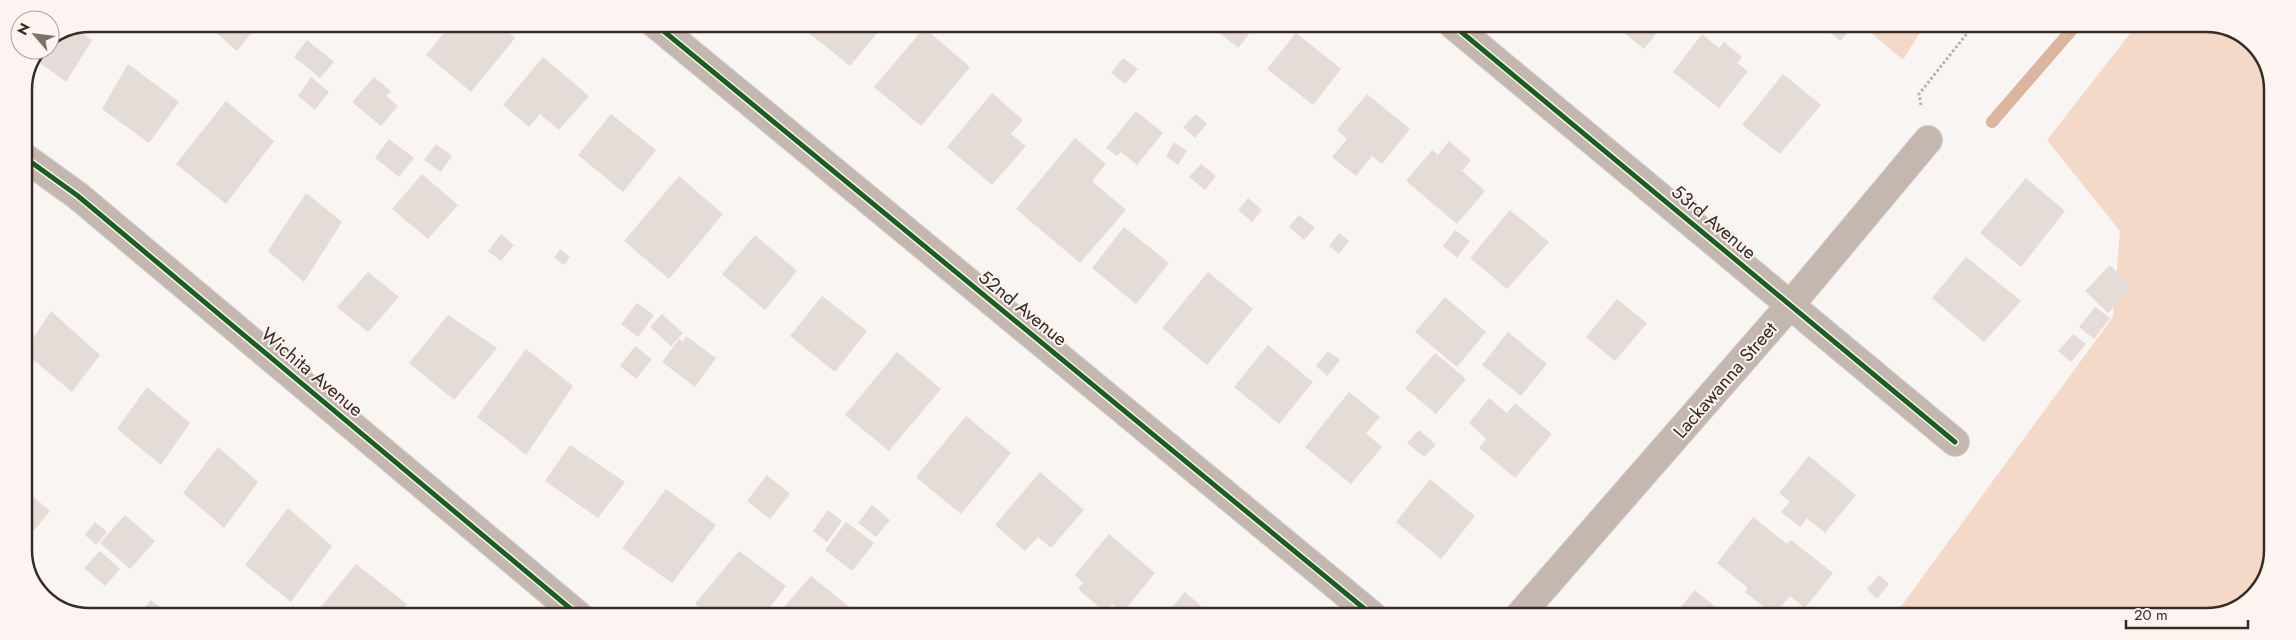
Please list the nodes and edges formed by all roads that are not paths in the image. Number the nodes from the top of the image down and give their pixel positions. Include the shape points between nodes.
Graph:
1 (665, 32) edge
2 (1461, 32) edge
3 (1928, 140) road end
4 (32, 163) edge
5 (1791, 304) junction
6 (1956, 442) dead end
7 (570, 608) edge
8 (1364, 608) edge
9 (1526, 608) edge

1 - 8 street, 52nd Avenue
2 - 5 street, 53rd Avenue
3 - 5 street, Lackawanna Street
4 - 7 street, Wichita Avenue via 78,196
5 - 6 street, 53rd Avenue
5 - 9 street, Lackawanna Street

